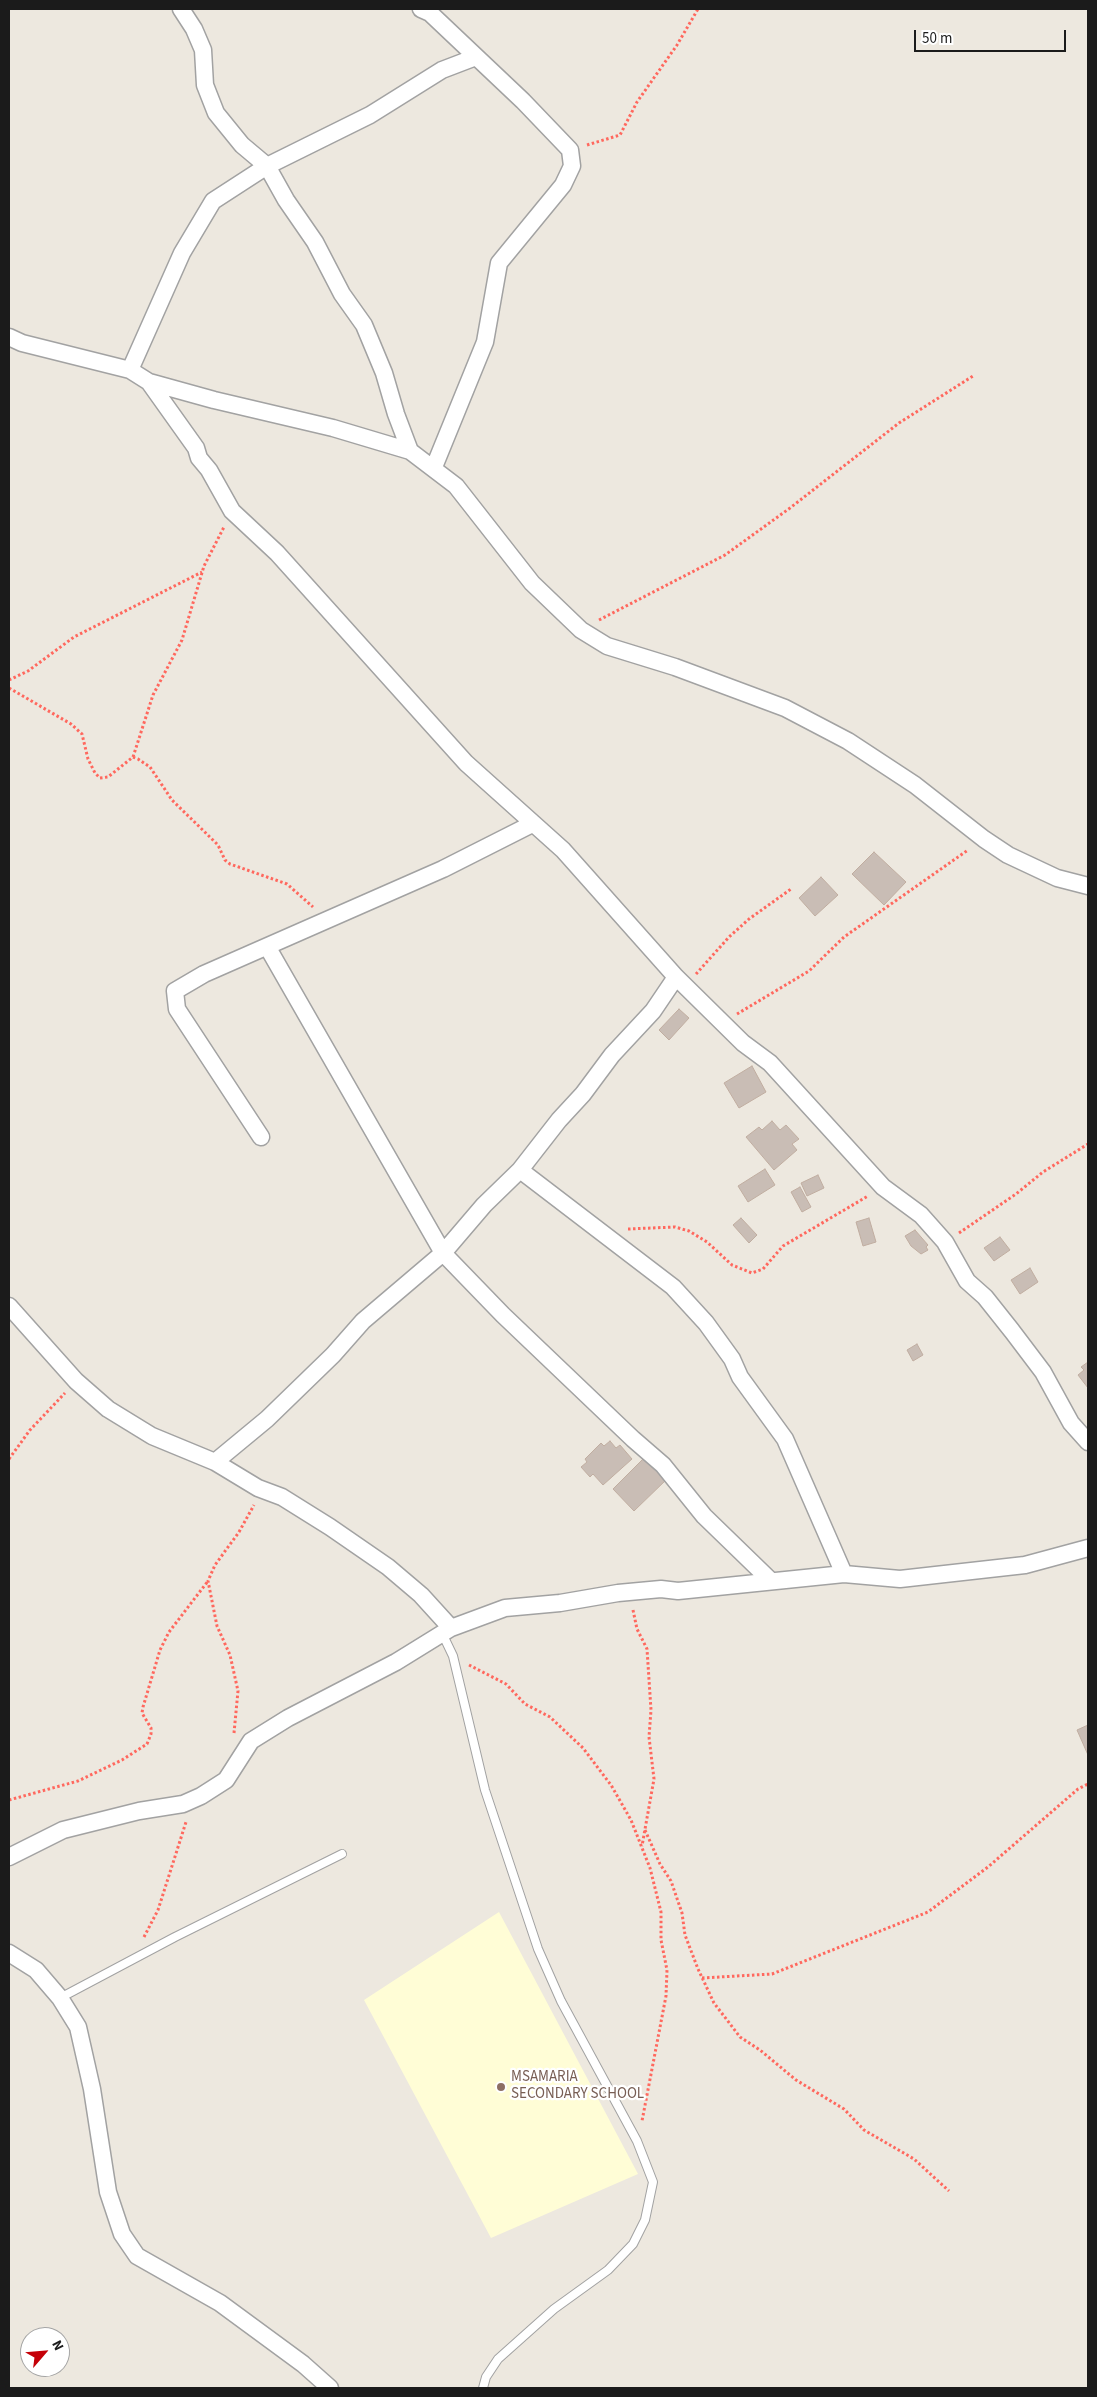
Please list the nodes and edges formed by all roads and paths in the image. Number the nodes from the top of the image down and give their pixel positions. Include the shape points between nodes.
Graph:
1 (181, 9) edge
2 (421, 9) edge
3 (698, 9) edge
4 (476, 57) junction
5 (570, 150) junction
6 (267, 166) junction
7 (9, 337) edge
8 (130, 370) junction
9 (973, 376) dead end
10 (149, 382) junction
11 (410, 451) junction
12 (434, 467) junction
13 (232, 511) junction
14 (202, 571) junction
15 (581, 630) junction
16 (9, 680) edge
17 (9, 688) edge
18 (132, 757) junction
19 (532, 824) junction
20 (984, 839) junction
21 (1088, 886) edge
22 (791, 889) dead end
23 (327, 920) junction
24 (268, 948) junction
25 (681, 981) junction
26 (721, 1022) junction
27 (261, 1136) dead end
28 (1088, 1144) edge
29 (520, 1170) junction
30 (883, 1187) junction
31 (598, 1227) junction
32 (945, 1242) junction
33 (443, 1253) junction
34 (9, 1306) edge
35 (76, 1380) junction
36 (1088, 1442) edge
37 (9, 1458) edge
38 (215, 1462) junction
39 (258, 1488) junction
40 (1088, 1548) edge
41 (844, 1574) junction
42 (770, 1580) junction
43 (208, 1581) junction
44 (629, 1592) junction
45 (447, 1630) junction
46 (453, 1656) junction
47 (233, 1766) junction
48 (1088, 1784) edge
49 (201, 1796) junction
50 (9, 1800) edge
51 (645, 1830) junction
52 (642, 1847) junction
53 (342, 1854) dead end
54 (9, 1857) edge
55 (9, 1953) edge
56 (134, 1959) junction
57 (702, 1978) junction
58 (60, 1998) junction
59 (637, 2141) junction
60 (949, 2191) dead end
61 (330, 2388) edge
62 (483, 2388) edge

1 - 6 street via 203,50 206,85 216,113 242,145
2 - 4 street via 430,13
3 - 5 path via 677,46 637,102 620,135
4 - 5 street
4 - 6 street via 442,70 370,116
5 - 12 street via 572,166 563,185 499,263 485,342
6 - 8 street via 213,201 182,253
6 - 11 street via 315,242 342,294 364,325
7 - 8 street via 22,344
8 - 10 street
9 - 15 path via 899,423 726,554
10 - 11 street via 333,428
10 - 13 street via 196,448
11 - 12 street
12 - 15 street via 456,486 532,583
13 - 14 path
13 - 19 street via 277,553 466,763
14 - 16 path via 74,637 28,671
14 - 18 path via 182,640 153,695
15 - 20 street via 606,646 785,708 848,741 915,785
17 - 18 path via 71,724 82,734 88,759 100,778 108,777
18 - 23 path via 150,767 172,800 218,845 225,860 287,884
19 - 23 street via 443,869
19 - 25 street via 563,850
20 - 21 street via 1008,855 1057,878
20 - 26 path via 844,937 809,970
22 - 25 path via 749,919
23 - 24 street
24 - 27 street via 182,985 174,996 177,1009
24 - 33 street
25 - 26 street
25 - 29 street via 612,1055
26 - 30 street via 770,1063
28 - 32 path
29 - 31 street
29 - 33 street via 484,1205
30 - 31 path via 783,1246 762,1269 752,1273 732,1265 707,1242 689,1231
30 - 32 street via 921,1215
31 - 41 street via 673,1287 706,1323 732,1359 740,1377 785,1439
32 - 36 street via 968,1281 985,1297 1043,1372 1071,1422
33 - 38 street via 363,1321 268,1419
33 - 42 street via 503,1315 663,1465 704,1516
34 - 35 street
35 - 37 path
35 - 38 street via 108,1409 152,1436
38 - 39 street
39 - 43 path via 258,1498
39 - 45 street via 282,1497 388,1568 421,1595
40 - 41 street via 1025,1565 900,1579
41 - 42 street
42 - 44 street via 678,1591
43 - 47 path via 217,1626 230,1655 238,1691
43 - 50 path via 169,1632 160,1650 142,1713 151,1734 147,1744 78,1781
44 - 45 street via 505,1608
44 - 51 path via 648,1659 649,1737 654,1779
45 - 46 lane
45 - 47 street via 396,1662 265,1732 251,1742
46 - 52 path via 506,1684 525,1704 550,1717 583,1748 615,1792
46 - 59 lane via 485,1790 538,1949 561,2001
47 - 49 street via 226,1780
48 - 57 path via 928,1912 772,1974
49 - 54 street via 183,1804 63,1830
49 - 56 path via 183,1826 158,1910
51 - 52 path
51 - 57 path via 671,1881 682,1913 685,1935
52 - 59 path via 661,1912 661,1940 667,1970 666,1996
53 - 56 lane
55 - 58 street via 36,1970
56 - 58 lane
57 - 60 path via 714,2003 740,2037 796,2080 844,2109 864,2130 914,2160
58 - 61 street via 78,2028 92,2089 108,2192 122,2234 137,2256 220,2303
59 - 62 lane via 653,2182 645,2220 633,2244 608,2270 554,2309 498,2359

